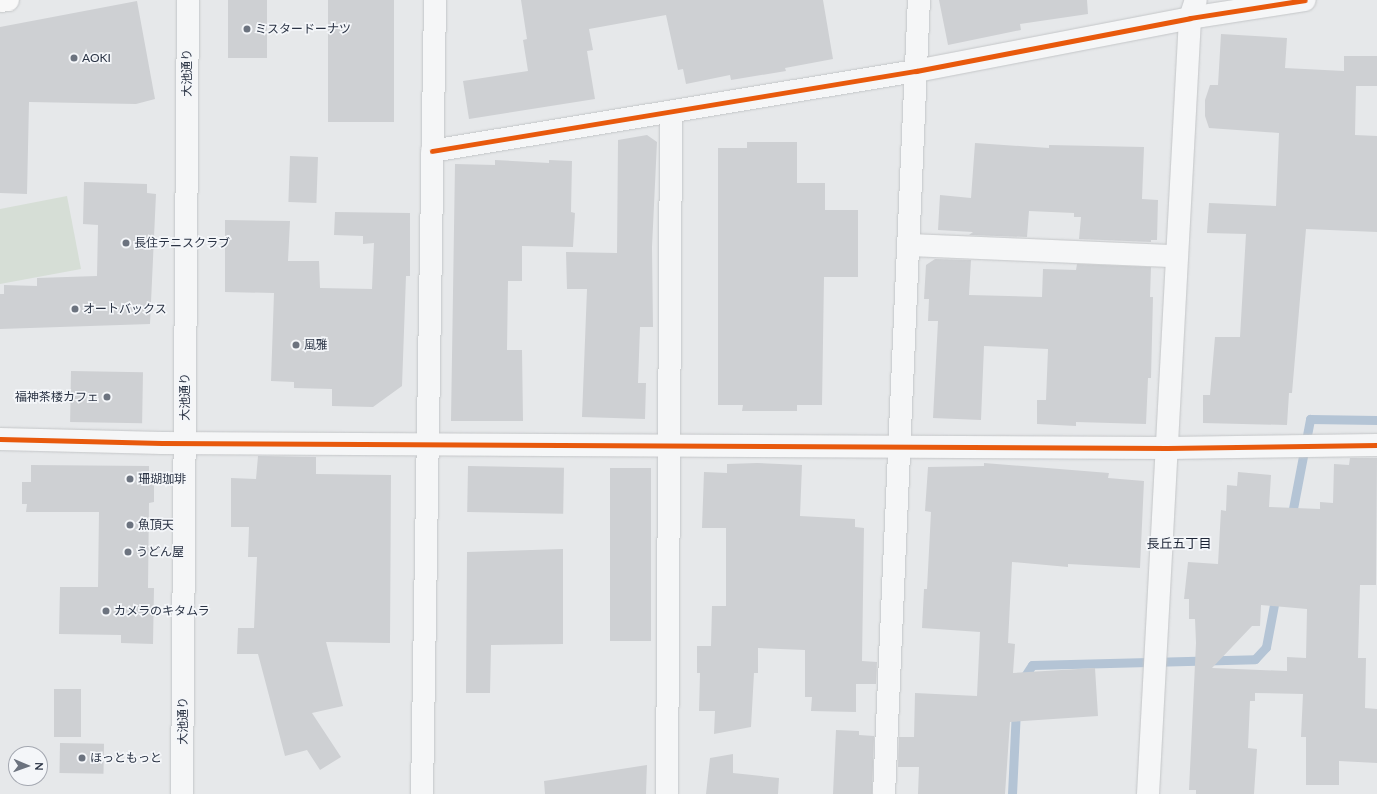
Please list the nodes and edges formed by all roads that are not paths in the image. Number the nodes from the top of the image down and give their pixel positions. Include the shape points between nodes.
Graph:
1 (8, 0) edge
2 (188, 0) edge
3 (435, 0) edge
4 (920, 0) edge
5 (1305, 0) edge
6 (0, 2) edge
7 (1193, 9) edge
8 (916, 71) junction
9 (670, 112) junction
10 (432, 151) junction
11 (909, 245) junction
12 (1177, 256) junction
13 (0, 439) edge
14 (185, 443) junction
15 (428, 444) junction
16 (671, 445) junction
17 (1377, 445) edge
18 (899, 446) junction
19 (1167, 448) junction
20 (182, 794) edge
21 (422, 794) edge
22 (667, 794) edge
23 (884, 794) edge
24 (1148, 794) edge

1 - 6 main road
2 - 14 street, 大池通り
3 - 10 street
4 - 8 street
5 - 7 street
7 - 8 street
7 - 12 street
8 - 9 street
8 - 11 street
9 - 10 street
9 - 16 street
10 - 15 street
11 - 12 street
11 - 18 street
12 - 19 street
13 - 14 street
14 - 15 street
14 - 20 street, 大池通り
15 - 16 street
15 - 21 street
16 - 18 street
16 - 22 street
17 - 19 street
18 - 19 street
18 - 23 street
19 - 24 street

